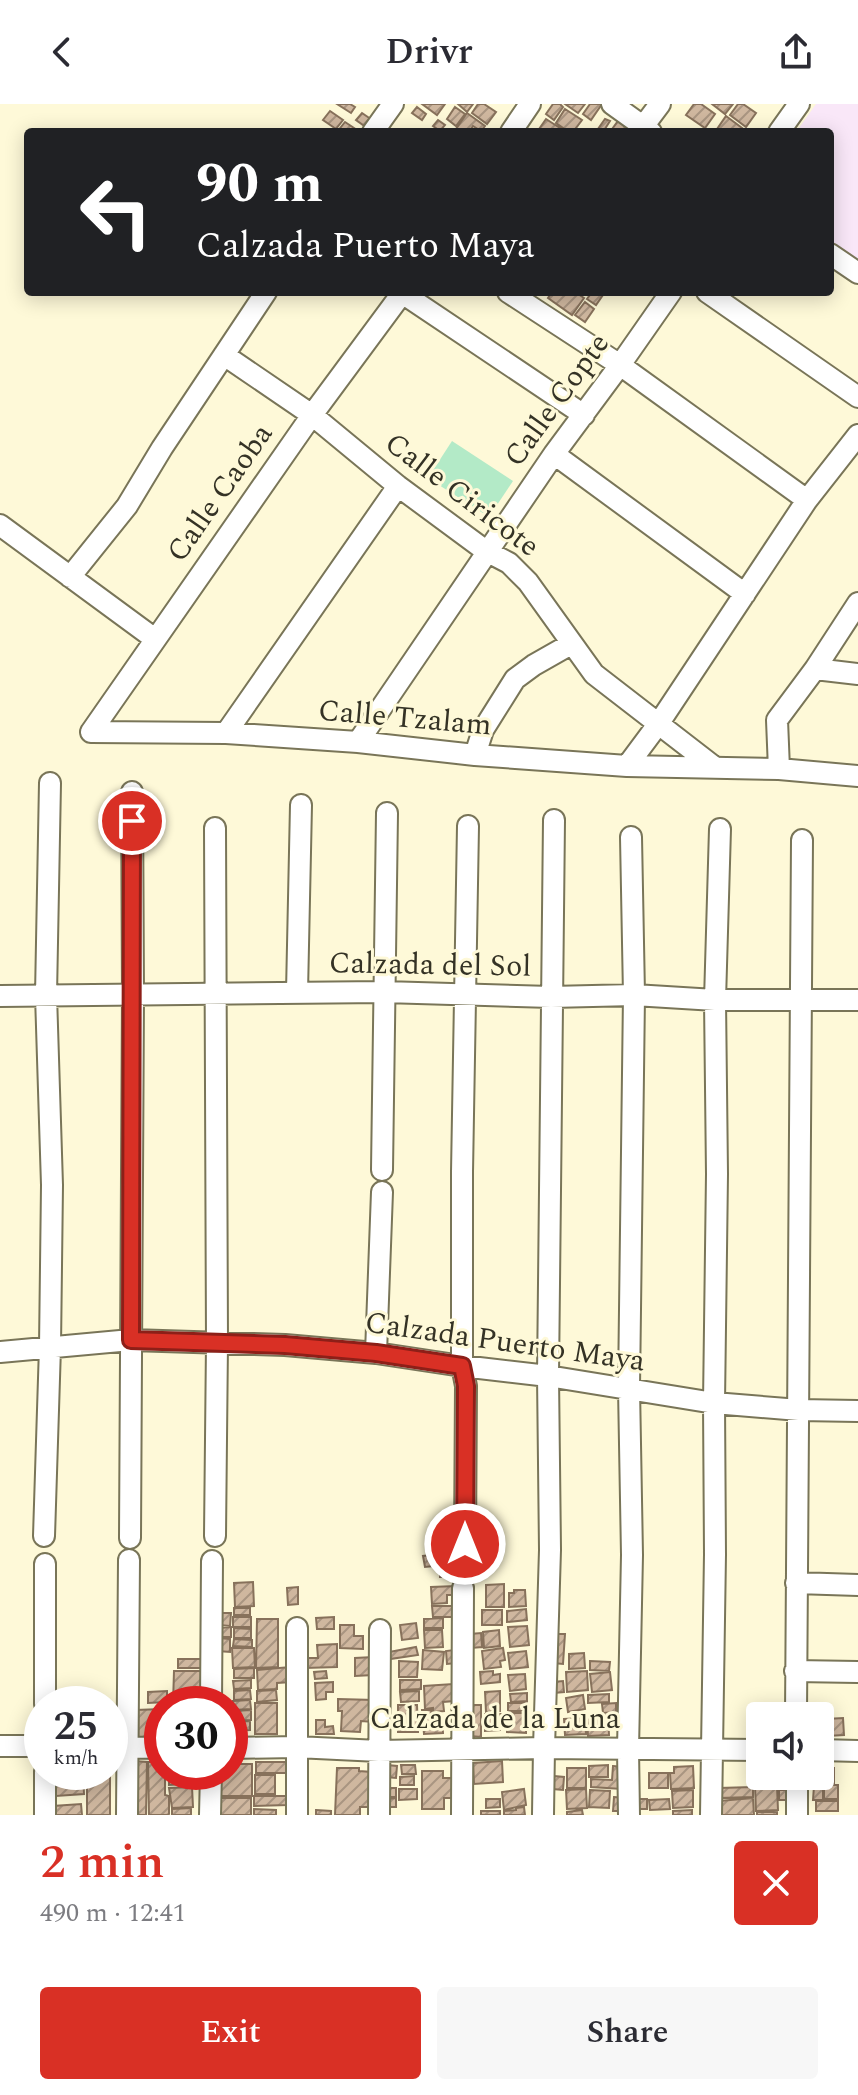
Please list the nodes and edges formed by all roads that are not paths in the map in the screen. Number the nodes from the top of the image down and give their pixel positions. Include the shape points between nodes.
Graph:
1 (393, 104) edge
2 (530, 104) edge
3 (612, 104) edge
4 (660, 104) edge
5 (799, 104) edge
6 (376, 128) edge
7 (514, 128) edge
8 (642, 128) edge
9 (645, 128) edge
10 (782, 128) edge
11 (834, 257) edge
12 (858, 273) edge
13 (263, 296) edge
14 (400, 296) edge
15 (409, 296) edge
16 (668, 296) edge
17 (713, 296) edge
18 (531, 298) edge
19 (224, 355) junction
20 (620, 365) junction
21 (858, 397) edge
22 (312, 415) junction
23 (584, 415) junction
24 (858, 435) edge
25 (554, 454) junction
26 (398, 486) junction
27 (807, 500) junction
28 (0, 525) edge
29 (486, 551) junction
30 (70, 577) junction
31 (745, 594) junction
32 (857, 604) edge
33 (155, 639) junction
34 (571, 644) junction
35 (815, 669) junction
36 (858, 674) edge
37 (659, 723) junction
38 (91, 732) joint
39 (226, 733) junction
40 (358, 742) junction
41 (475, 755) junction
42 (627, 766) junction
43 (713, 766) junction
44 (779, 769) junction
45 (858, 776) edge
46 (50, 783) dead end
47 (132, 792) dead end
48 (301, 805) dead end
49 (387, 813) dead end
50 (554, 820) dead end
51 (468, 826) dead end
52 (215, 828) dead end
53 (720, 829) dead end
54 (631, 837) dead end
55 (802, 840) dead end
56 (297, 992) junction
57 (384, 992) junction
58 (215, 993) junction
59 (465, 994) junction
60 (46, 995) junction
61 (133, 995) junction
62 (634, 995) junction
63 (0, 996) edge
64 (551, 997) junction
65 (801, 999) junction
66 (715, 1000) junction
67 (858, 1000) edge
68 (382, 1170) dead end
69 (382, 1192) dead end
70 (131, 1340) junction
71 (217, 1343) junction
72 (50, 1347) junction
73 (0, 1352) edge
74 (376, 1353) junction
75 (462, 1366) junction
76 (548, 1376) junction
77 (629, 1388) junction
78 (714, 1403) junction
79 (799, 1410) junction
80 (858, 1411) edge
81 (44, 1536) dead end
82 (215, 1536) dead end
83 (130, 1538) dead end
84 (465, 1544) dead end
85 (129, 1560) dead end
86 (212, 1561) dead end
87 (45, 1564) dead end
88 (796, 1583) junction
89 (858, 1585) edge
90 (463, 1588) dead end
91 (297, 1628) dead end
92 (380, 1630) dead end
93 (795, 1671) junction
94 (858, 1672) edge
95 (45, 1686) edge
96 (122, 1686) edge
97 (211, 1686) edge
98 (796, 1702) edge
99 (0, 1746) edge
100 (24, 1746) edge
101 (296, 1747) junction
102 (248, 1748) edge
103 (462, 1748) junction
104 (544, 1748) junction
105 (628, 1749) junction
106 (746, 1750) edge
107 (834, 1750) edge
108 (379, 1751) junction
109 (711, 1751) junction
110 (858, 1751) edge
111 (45, 1790) edge
112 (124, 1790) edge
113 (211, 1790) edge
114 (797, 1790) edge
115 (45, 1815) edge
116 (127, 1815) edge
117 (210, 1815) edge
118 (297, 1815) edge
119 (379, 1815) edge
120 (462, 1815) edge
121 (543, 1815) edge
122 (629, 1815) edge
123 (711, 1815) edge
124 (797, 1815) edge

1 - 6 street
2 - 7 street
3 - 8 street
4 - 9 street
5 - 10 street
11 - 12 street
13 - 19 street
14 - 22 street, Calle Caoba
15 - 23 street
16 - 20 street, Calle Copte
17 - 21 street
18 - 20 street
19 - 22 street, Calle Ciricote
19 - 30 street via 127,506
20 - 23 street, Calle Copte
20 - 27 street
22 - 26 street, Calle Ciricote
22 - 33 street, Calle Caoba
23 - 25 street, Calle Copte
24 - 27 street
25 - 29 street, Calle Copte
25 - 31 street
26 - 29 street, Calle Ciricote
26 - 39 street
27 - 31 street
28 - 30 street
29 - 34 street, Calle Ciricote via 509,563 528,582
29 - 40 street, Calle Copte
30 - 33 street
31 - 37 street
32 - 35 street
33 - 38 street, Calle Caoba
34 - 37 street, Calle Ciricote via 594,674
34 - 41 street via 515,679 483,730
35 - 36 street
35 - 44 street via 777,720
37 - 42 street
37 - 43 street, Calle Ciricote
38 - 39 street, Calle Tzalam
39 - 40 street, Calle Tzalam
40 - 41 street, Calle Tzalam
41 - 42 street, Calle Tzalam
42 - 43 street, Calle Tzalam
43 - 44 street
44 - 45 street
46 - 60 street
47 - 61 street
48 - 56 street
49 - 57 street
50 - 64 street
51 - 59 street
52 - 58 street
53 - 66 street
54 - 62 street
55 - 65 street
56 - 57 street, Calzada del Sol
56 - 58 street, Calzada del Sol
57 - 59 street, Calzada del Sol
57 - 68 street
58 - 61 street, Calzada del Sol
58 - 71 street
59 - 64 street, Calzada del Sol
59 - 75 street
60 - 61 street, Calzada del Sol
60 - 63 street, Calzada del Sol
60 - 72 street
61 - 70 street
62 - 64 street, Calzada del Sol
62 - 66 street, Calzada del Sol
62 - 77 street
64 - 76 street
65 - 66 street, Calzada del Sol
65 - 67 street, Calzada del Sol
65 - 79 street
66 - 78 street
69 - 74 street
70 - 71 street, Calzada Puerto Maya
70 - 72 street, Calzada Puerto Maya
70 - 83 street
71 - 74 street, Calzada Puerto Maya
71 - 82 street
72 - 73 street, Calzada Puerto Maya
72 - 81 street
74 - 75 street, Calzada Puerto Maya
75 - 76 street, Calzada Puerto Maya
75 - 84 street
76 - 77 street, Calzada Puerto Maya
76 - 104 street
77 - 78 street, Calzada Puerto Maya
77 - 105 street
78 - 79 street, Calzada Puerto Maya
78 - 109 street
79 - 80 street, Calzada Puerto Maya
79 - 88 street
85 - 96 street
86 - 97 street
87 - 95 street
88 - 89 street
88 - 93 street
90 - 103 street
91 - 101 street
92 - 108 street
93 - 94 street
93 - 98 street
99 - 100 street
101 - 102 street, Calzada de la Luna
101 - 108 street, Calzada de la Luna
101 - 118 street
103 - 104 street, Calzada de la Luna
103 - 108 street, Calzada de la Luna
103 - 120 street
104 - 105 street, Calzada de la Luna
104 - 121 street
105 - 109 street, Calzada de la Luna
105 - 122 street
106 - 109 street, Calzada de la Luna
107 - 110 street
108 - 119 street
109 - 123 street
111 - 115 street
112 - 116 street
113 - 117 street
114 - 124 street

